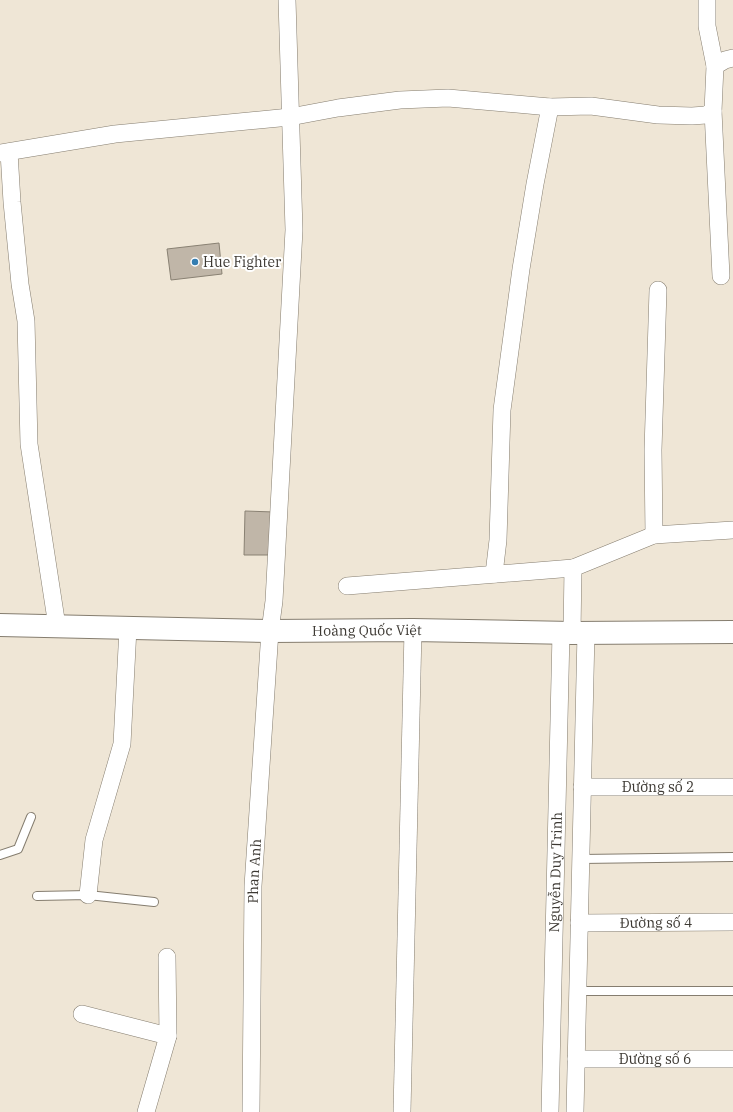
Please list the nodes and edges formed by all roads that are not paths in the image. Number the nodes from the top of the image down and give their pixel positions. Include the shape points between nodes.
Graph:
1 (287, 0) edge
2 (707, 0) edge
3 (733, 58) edge
4 (715, 66) junction
5 (550, 107) junction
6 (713, 111) junction
7 (290, 117) junction
8 (4, 152) edge
9 (721, 276) dead end
10 (658, 290) dead end
11 (733, 530) edge
12 (654, 535) junction
13 (573, 568) junction
14 (494, 574) junction
15 (347, 586) dead end
16 (0, 625) edge
17 (57, 626) junction
18 (128, 628) junction
19 (414, 630) junction
20 (270, 631) junction
21 (733, 632) edge
22 (573, 633) junction
23 (733, 787) edge
24 (582, 788) junction
25 (32, 817) dead end
26 (0, 855) edge
27 (733, 857) edge
28 (581, 859) junction
29 (88, 895) junction
30 (37, 896) dead end
31 (154, 902) dead end
32 (579, 922) junction
33 (733, 922) edge
34 (167, 956) dead end
35 (578, 991) junction
36 (733, 991) edge
37 (82, 1014) dead end
38 (168, 1036) junction
39 (576, 1059) junction
40 (733, 1059) edge
41 (146, 1112) edge
42 (251, 1112) edge
43 (402, 1112) edge
44 (550, 1112) edge
45 (575, 1112) edge

1 - 7 street, Phan Anh
2 - 4 street via 708,26
3 - 4 street
4 - 6 street
5 - 6 street via 591,106 658,116 706,115
5 - 7 street via 448,98 392,101
5 - 14 street via 522,261 502,410 498,540
6 - 9 street
7 - 8 street via 115,134
7 - 20 street, Phan Anh via 294,230 274,601
8 - 17 street via 26,321 29,444
10 - 12 street via 653,450
11 - 12 street
12 - 13 street
13 - 14 street
13 - 22 street
14 - 15 street
16 - 17 street, Hoàng Quốc Việt
17 - 18 street, Hoàng Quốc Việt
18 - 20 street, Hoàng Quốc Việt
18 - 29 street via 122,744 94,840
19 - 20 street, Hoàng Quốc Việt
19 - 22 street, Hoàng Quốc Việt
19 - 43 street
20 - 42 street, Phan Anh via 253,886
21 - 22 street, Hoàng Quốc Việt
22 - 24 street, Nguyễn Duy Trinh
22 - 44 street, Nguyễn Duy Trinh
23 - 24 street, Đường số 2
24 - 28 street, Nguyễn Duy Trinh
25 - 26 lane via 18,849
27 - 28 lane
28 - 32 street, Nguyễn Duy Trinh
29 - 30 lane
29 - 31 lane
32 - 33 street, Đường số 4
32 - 35 street, Nguyễn Duy Trinh
34 - 38 street
35 - 36 lane
35 - 39 street, Nguyễn Duy Trinh
37 - 38 street
38 - 41 street
39 - 40 street, Đường số 6
39 - 45 street, Nguyễn Duy Trinh

